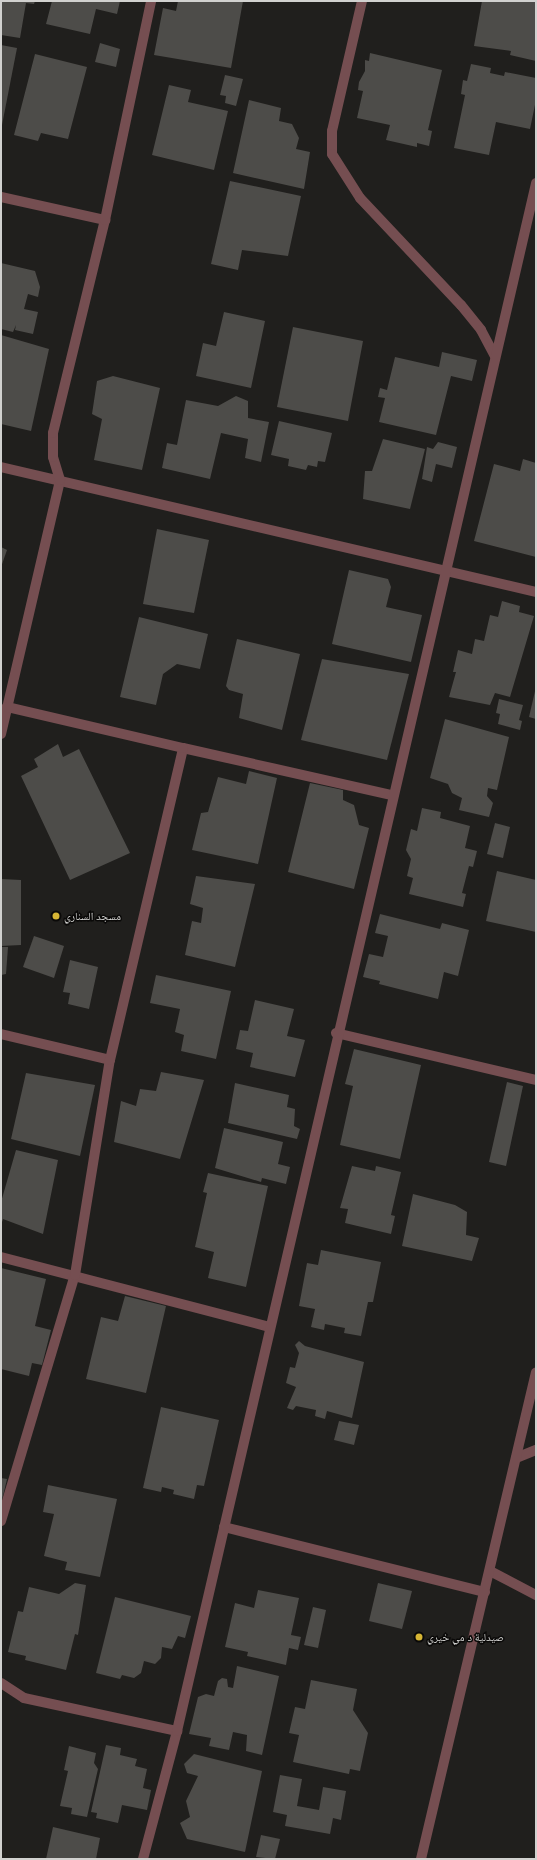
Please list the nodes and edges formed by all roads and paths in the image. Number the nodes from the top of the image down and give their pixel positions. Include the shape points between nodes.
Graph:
1 (151, 1) edge
2 (362, 1) edge
3 (536, 183) edge
4 (1, 197) edge
5 (105, 220) junction
6 (495, 356) junction
7 (1, 467) edge
8 (60, 480) junction
9 (445, 571) junction
10 (536, 592) edge
11 (7, 707) junction
12 (1, 734) edge
13 (183, 748) junction
14 (392, 795) junction
15 (1, 1034) edge
16 (336, 1034) junction
17 (110, 1060) junction
18 (536, 1080) edge
19 (1, 1257) edge
20 (75, 1275) junction
21 (269, 1327) junction
22 (536, 1372) edge
23 (536, 1450) edge
24 (516, 1458) junction
25 (1, 1521) edge
26 (224, 1527) junction
27 (490, 1571) junction
28 (485, 1592) junction
29 (536, 1595) edge
30 (1, 1683) edge
31 (177, 1731) junction
32 (143, 1859) edge
33 (421, 1859) edge

1 - 5 street
2 - 6 street via 332,131 332,154 360,198 461,305 481,330
3 - 6 street
4 - 5 street
5 - 8 street via 54,433 53,457
6 - 9 street
7 - 8 street
8 - 9 street
8 - 11 street
9 - 10 street
9 - 14 street
11 - 12 street
11 - 13 street
13 - 14 street
13 - 17 street
14 - 16 street
15 - 17 street
16 - 18 street
16 - 21 street
17 - 20 street
19 - 20 street
20 - 21 street
20 - 25 street
21 - 26 street
22 - 24 street
23 - 24 street
24 - 27 street
26 - 28 street
26 - 31 street
27 - 28 street
27 - 29 street
28 - 33 street
30 - 31 street via 24,1698
31 - 32 street

